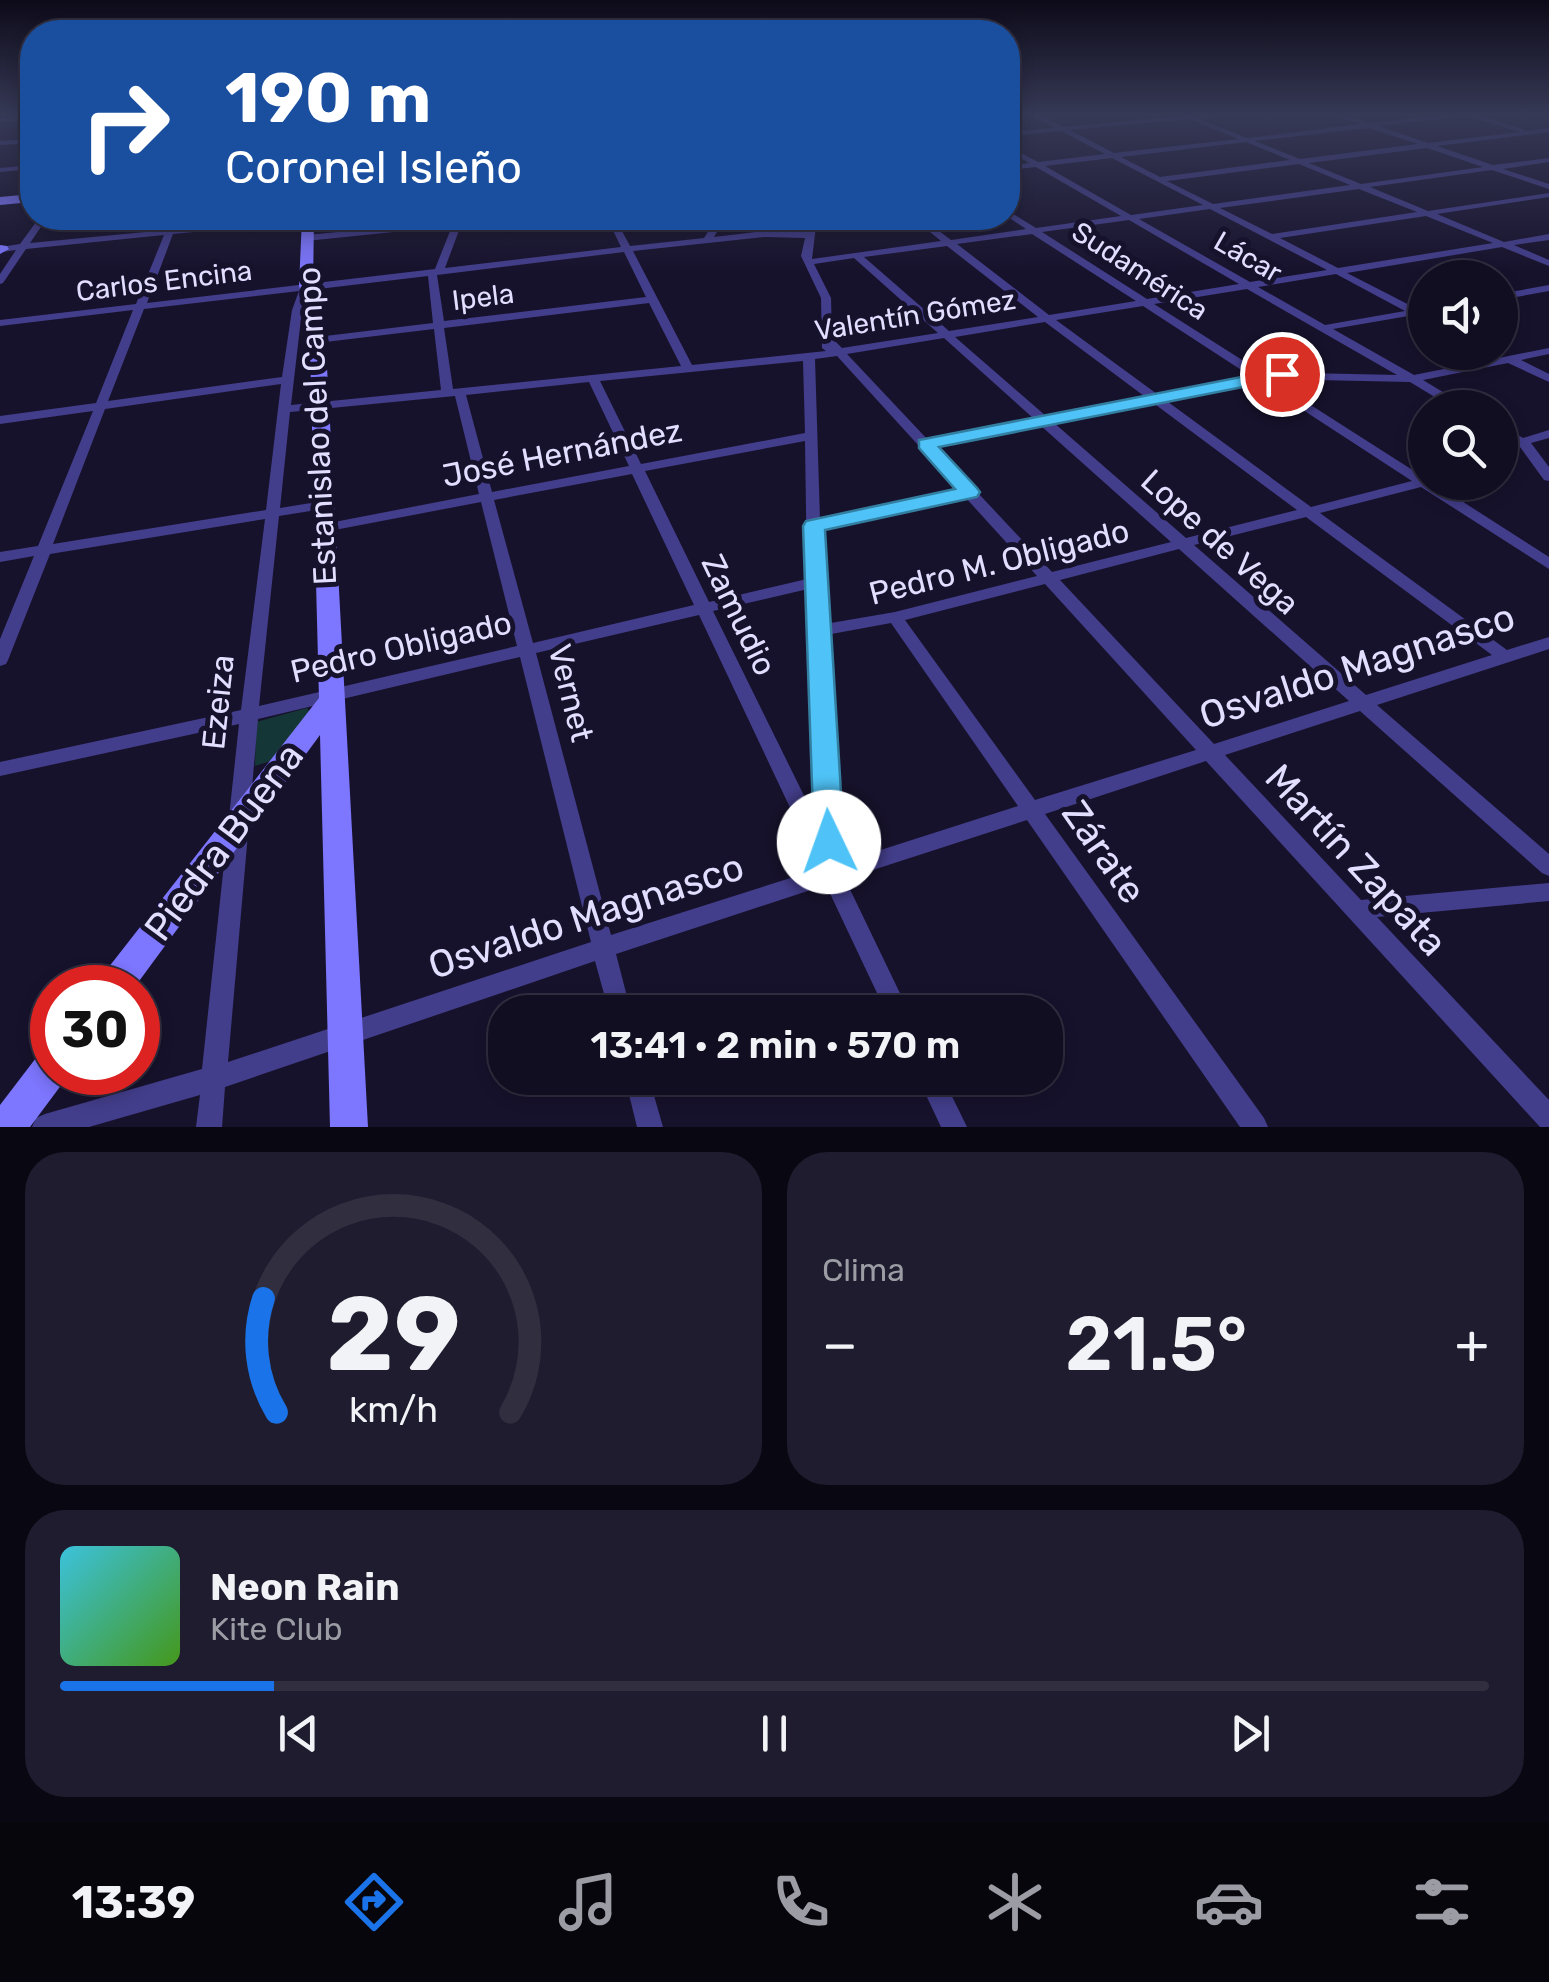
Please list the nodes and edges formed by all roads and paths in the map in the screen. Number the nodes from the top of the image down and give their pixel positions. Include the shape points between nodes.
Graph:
1 (1042, 167) edge
2 (1132, 167) edge
3 (1264, 167) edge
4 (1312, 167) edge
5 (1488, 167) edge
6 (1502, 167) edge
7 (1492, 168) junction
8 (1160, 180) junction
9 (1359, 185) junction
10 (1549, 191) edge
11 (1212, 206) junction
12 (1426, 213) junction
13 (1133, 217) junction
14 (1020, 223) edge
15 (35, 230) edge
16 (188, 230) edge
17 (307, 230) edge
18 (374, 230) edge
19 (455, 230) edge
20 (618, 230) edge
21 (713, 230) edge
22 (811, 230) edge
23 (932, 230) edge
24 (1031, 231) junction
25 (168, 232) junction
26 (810, 235) junction
27 (1271, 237) junction
28 (1549, 237) edge
29 (306, 238) junction
30 (707, 240) junction
31 (948, 243) junction
32 (1504, 244) junction
33 (23, 247) junction
34 (627, 248) junction
35 (1, 250) edge
36 (856, 256) junction
37 (808, 262) junction
38 (1549, 263) edge
39 (436, 271) junction
40 (1336, 272) junction
41 (0, 281) edge
42 (306, 286) junction
43 (1247, 286) junction
44 (1549, 288) edge
45 (1518, 294) edge
46 (654, 299) junction
47 (1144, 304) junction
48 (140, 306) junction
49 (1408, 306) edge
50 (1408, 315) edge
51 (1048, 319) junction
52 (0, 322) edge
53 (438, 325) junction
54 (1323, 328) junction
55 (946, 335) junction
56 (317, 340) junction
57 (826, 351) junction
58 (1549, 351) edge
59 (1518, 357) edge
60 (1518, 363) edge
61 (688, 368) junction
62 (1456, 370) edge
63 (1258, 376) junction
64 (593, 378) junction
65 (1549, 378) edge
66 (1412, 379) junction
67 (288, 380) junction
68 (453, 390) junction
69 (1431, 390) edge
70 (1156, 398) junction
71 (320, 403) junction
72 (101, 406) junction
73 (285, 409) junction
74 (0, 420) edge
75 (1042, 421) junction
76 (1549, 434) edge
77 (810, 436) junction
78 (1518, 439) edge
79 (1521, 441) junction
80 (1518, 442) edge
81 (926, 444) junction
82 (634, 467) junction
83 (1408, 472) edge
84 (1549, 477) edge
85 (1408, 486) edge
86 (969, 492) junction
87 (486, 495) junction
88 (1451, 500) edge
89 (322, 505) junction
90 (273, 512) junction
91 (1310, 512) junction
92 (814, 526) junction
93 (324, 528) junction
94 (1182, 544) junction
95 (45, 550) junction
96 (0, 557) edge
97 (1549, 564) edge
98 (1045, 578) junction
99 (815, 582) junction
100 (702, 606) junction
101 (895, 617) junction
102 (818, 630) junction
103 (1549, 643) edge
104 (527, 648) junction
105 (1505, 657) junction
106 (0, 660) edge
107 (331, 698) junction
108 (1362, 706) junction
109 (249, 715) junction
110 (1209, 753) junction
111 (0, 769) edge
112 (1033, 812) junction
113 (239, 822) junction
114 (1549, 867) edge
115 (831, 877) junction
116 (1549, 892) edge
117 (1355, 910) junction
118 (602, 948) junction
119 (130, 965) edge
120 (615, 995) edge
121 (890, 995) edge
122 (345, 1034) junction
123 (212, 1079) junction
124 (31, 1095) edge
125 (642, 1095) edge
126 (938, 1095) edge
127 (1549, 1118) edge
128 (7, 1127) edge
129 (45, 1127) edge
130 (210, 1127) edge
131 (349, 1127) edge
132 (650, 1127) edge
133 (954, 1127) edge
134 (1255, 1127) edge

1 - 13 street, Lácar
2 - 8 street
3 - 8 street
4 - 9 street
5 - 7 street
6 - 7 street
7 - 9 street
7 - 10 street
8 - 11 street
9 - 11 street
9 - 12 street
10 - 12 street
11 - 13 street
11 - 27 street
12 - 27 street
12 - 32 street
13 - 24 street
13 - 43 street, Lácar
14 - 24 street, Sudamérica
15 - 33 street
16 - 25 street
17 - 29 street, Estanislao del Campo
18 - 29 street
19 - 39 street, Vernet
20 - 34 street
21 - 30 street
22 - 26 street
23 - 31 street
24 - 31 street
24 - 47 street, Sudamérica
25 - 33 street
25 - 48 street
26 - 30 street, Carlos Encina
26 - 37 street
27 - 40 street
28 - 32 street, Valentín Gómez
29 - 42 street, Estanislao del Campo
30 - 34 street, Carlos Encina
31 - 36 street
31 - 51 street
32 - 38 street
32 - 40 street, Valentín Gómez
33 - 35 street
33 - 41 street
34 - 39 street, Carlos Encina
34 - 46 street
36 - 37 street
36 - 55 street, Lope de Vega
37 - 57 street via 826,298
39 - 42 street, Carlos Encina
39 - 53 street, Vernet
40 - 43 street, Valentín Gómez
40 - 49 street
42 - 48 street, Carlos Encina
42 - 56 street, Estanislao del Campo
42 - 67 street, Ezeiza
43 - 47 street, Valentín Gómez
43 - 54 street, Lácar
44 - 45 street
46 - 53 street, Ipela
46 - 61 street
47 - 51 street, Valentín Gómez
47 - 63 street, Sudamérica
48 - 52 street, Carlos Encina
48 - 72 street
50 - 54 street
51 - 55 street, Valentín Gómez
51 - 70 street
53 - 56 street, Ipela
53 - 68 street, Vernet
54 - 66 street, Lácar
55 - 57 street, Valentín Gómez
55 - 75 street, Lope de Vega
56 - 71 street, Estanislao del Campo
57 - 61 street, Valentín Gómez
57 - 77 street
57 - 81 street, Martín Zapata
58 - 59 street
60 - 65 street
61 - 64 street, Valentín Gómez
62 - 66 street
63 - 66 street
63 - 70 street
63 - 83 street, Sudamérica
64 - 68 street, Valentín Gómez
64 - 82 street, Zamudio
66 - 69 street, Lácar
67 - 72 street
67 - 73 street, Ezeiza
68 - 71 street, Valentín Gómez
68 - 87 street, Vernet
70 - 75 street
70 - 91 street
71 - 73 street, Valentín Gómez
71 - 89 street, Estanislao del Campo
72 - 74 street
72 - 95 street
73 - 90 street, Ezeiza
75 - 81 street
75 - 94 street, Lope de Vega
76 - 79 street
77 - 82 street, José Hernández
77 - 92 street
78 - 79 street
79 - 80 street
79 - 84 street
81 - 86 street, Martín Zapata
82 - 87 street, José Hernández
82 - 100 street, Zamudio
85 - 91 street, Pedro M. Obligado
86 - 92 street
86 - 98 street, Martín Zapata
87 - 93 street, José Hernández
87 - 104 street, Vernet
88 - 97 street, Sudamérica
89 - 90 street
89 - 93 street, Estanislao del Campo
90 - 95 street
90 - 109 street, Ezeiza
91 - 94 street, Pedro M. Obligado
91 - 105 street
92 - 99 street
93 - 107 street, Estanislao del Campo
94 - 98 street, Pedro M. Obligado
94 - 108 street, Lope de Vega
95 - 96 street
95 - 106 street
98 - 101 street, Pedro M. Obligado
98 - 110 street, Martín Zapata
99 - 100 street, Pedro Obligado
99 - 102 street
100 - 104 street, Pedro Obligado
100 - 115 street, Zamudio
101 - 102 street, Pedro M. Obligado
101 - 112 street, Zárate
102 - 115 street
103 - 105 street, Osvaldo Magnasco
104 - 107 street, Pedro Obligado
104 - 118 street, Vernet
105 - 108 street, Osvaldo Magnasco
107 - 109 street, Pedro Obligado
107 - 113 street, Piedra Buena
107 - 122 street, Estanislao del Campo
108 - 110 street, Osvaldo Magnasco
108 - 114 street, Lope de Vega
109 - 111 street, Pedro Obligado
109 - 113 street, Ezeiza
110 - 112 street, Osvaldo Magnasco
110 - 117 street, Martín Zapata
112 - 115 street, Osvaldo Magnasco
112 - 134 street, Zárate
113 - 119 street, Piedra Buena
113 - 123 street, Ezeiza
115 - 118 street, Osvaldo Magnasco
115 - 121 street, Zamudio
116 - 117 street
117 - 127 street, Martín Zapata
118 - 120 street, Vernet
118 - 122 street, Osvaldo Magnasco
122 - 123 street, Osvaldo Magnasco
122 - 131 street, Estanislao del Campo
123 - 129 street, Osvaldo Magnasco
123 - 130 street, Ezeiza
124 - 128 street
125 - 132 street
126 - 133 street

